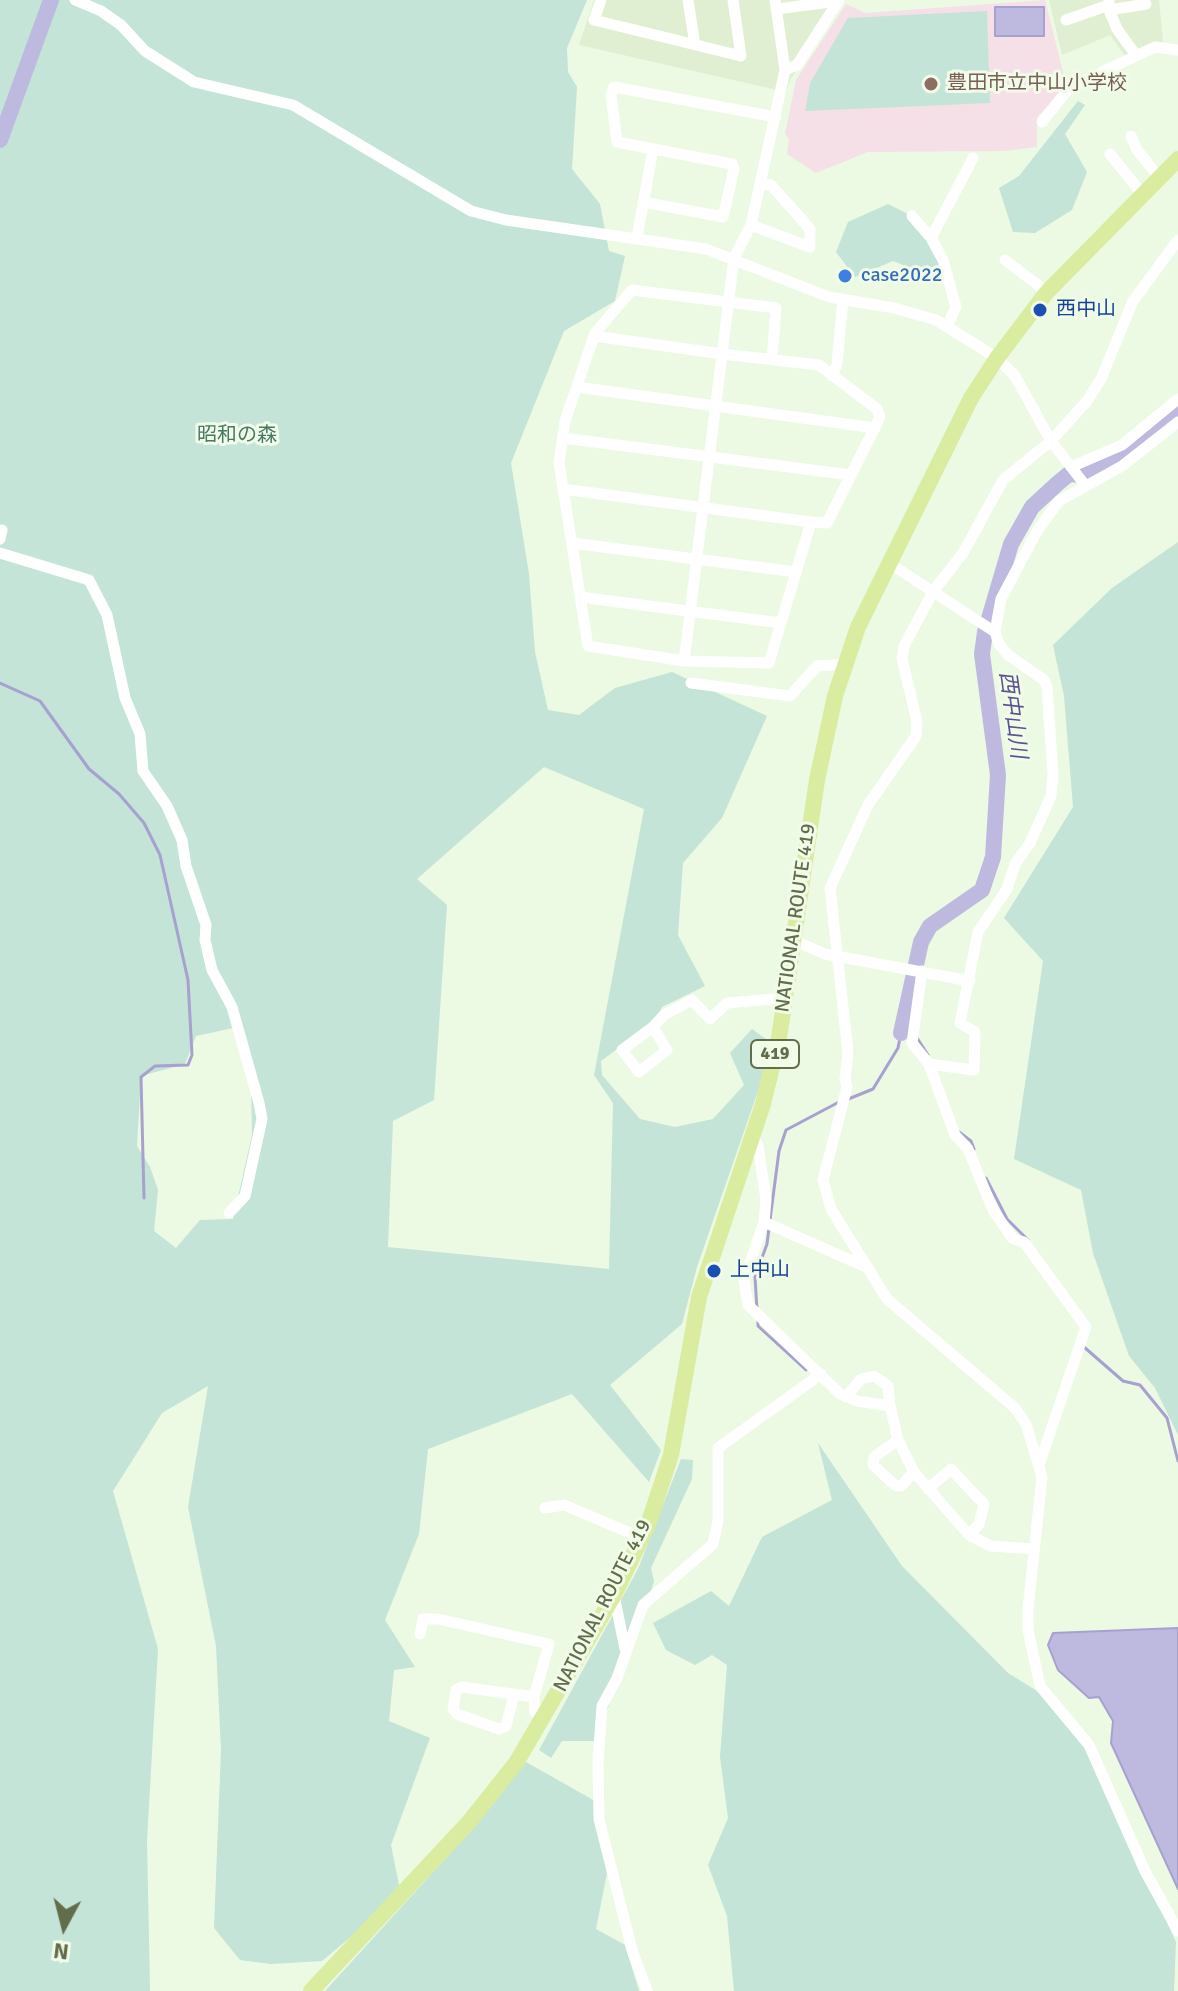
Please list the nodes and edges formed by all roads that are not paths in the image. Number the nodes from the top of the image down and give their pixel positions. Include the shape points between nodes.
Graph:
1 (75, 0) edge
2 (601, 0) edge
3 (688, 0) edge
4 (733, 0) edge
5 (838, 0) edge
6 (776, 4) edge
7 (1146, 4) dead end
8 (1109, 5) edge
9 (1066, 20) dead end
10 (695, 45) junction
11 (1178, 50) edge
12 (1135, 54) junction
13 (785, 70) junction
14 (776, 117) junction
15 (1042, 122) dead end
16 (1131, 136) dead end
17 (653, 149) junction
18 (1110, 154) dead end
19 (973, 158) dead end
20 (1178, 159) edge
21 (1159, 177) junction
22 (761, 184) junction
23 (1143, 195) junction
24 (643, 202) junction
25 (912, 216) dead end
26 (751, 225) junction
27 (637, 238) junction
28 (931, 238) junction
29 (1178, 240) edge
30 (734, 258) junction
31 (1005, 260) dead end
32 (1047, 292) junction
33 (843, 299) junction
34 (728, 302) junction
35 (947, 326) junction
36 (594, 336) junction
37 (722, 354) junction
38 (997, 358) junction
39 (772, 359) junction
40 (832, 376) junction
41 (577, 387) junction
42 (1178, 399) edge
43 (716, 404) junction
44 (1178, 422) edge
45 (875, 428) junction
46 (563, 438) junction
47 (1051, 441) junction
48 (709, 457) junction
49 (1073, 469) junction
50 (851, 475) junction
51 (1085, 485) junction
52 (563, 489) junction
53 (703, 506) junction
54 (811, 522) junction
55 (572, 543) junction
56 (0, 553) edge
57 (697, 558) junction
58 (889, 563) junction
59 (796, 572) junction
60 (934, 590) junction
61 (580, 597) junction
62 (690, 610) junction
63 (781, 623) junction
64 (994, 631) junction
65 (684, 661) junction
66 (847, 664) junction
67 (691, 683) dead end
68 (793, 940) junction
69 (835, 955) junction
70 (916, 970) junction
71 (970, 981) junction
72 (785, 998) junction
73 (653, 1027) dead end
74 (929, 1064) junction
75 (752, 1135) junction
76 (229, 1213) dead end
77 (764, 1222) junction
78 (867, 1267) junction
79 (821, 1374) junction
80 (846, 1397) junction
81 (890, 1406) junction
82 (898, 1440) junction
83 (1040, 1462) junction
84 (914, 1472) junction
85 (928, 1489) junction
86 (545, 1508) dead end
87 (969, 1535) junction
88 (642, 1538) junction
89 (1032, 1549) junction
90 (614, 1595) junction
91 (420, 1634) dead end
92 (626, 1650) junction
93 (514, 1695) junction
94 (534, 1697) junction
95 (545, 1716) junction
96 (1178, 1931) edge
97 (311, 1991) edge
98 (647, 1991) edge

1 - 27 street via 101,11 145,51 194,82 293,105 471,211
2 - 10 street via 594,20
3 - 10 street
4 - 10 street via 741,56
5 - 6 street
5 - 13 street via 797,65
6 - 13 street
7 - 8 street
8 - 9 street
8 - 12 street
11 - 12 street via 1155,47
12 - 15 street via 1070,87
13 - 14 street
14 - 17 street via 614,87 617,142
14 - 22 street
16 - 21 street
17 - 24 street
17 - 24 street via 732,164 728,200 723,217
18 - 23 street
19 - 28 street
20 - 21 highway, NATIONAL ROUTE 419 / 419
21 - 23 highway, NATIONAL ROUTE 419 / 419
22 - 26 street
22 - 26 street via 771,185 810,229 810,247
23 - 32 highway, NATIONAL ROUTE 419 / 419
24 - 27 street
25 - 28 street
26 - 30 street
27 - 30 street
28 - 35 street via 956,307
29 - 47 street via 1133,301 1101,379
30 - 33 street
30 - 34 street
31 - 32 street
32 - 38 highway, NATIONAL ROUTE 419 / 419
33 - 35 street via 894,308
33 - 40 street
34 - 36 street via 632,290
34 - 37 street
34 - 39 street via 776,308
35 - 38 street
36 - 37 street
36 - 41 street
37 - 39 street
37 - 43 street
38 - 47 street via 1015,376
38 - 58 highway, NATIONAL ROUTE 419 / 419 via 971,398
39 - 40 street via 819,365
40 - 45 street via 877,409
41 - 43 street
41 - 46 street
42 - 49 street via 1122,445
43 - 45 street
43 - 48 street
44 - 51 street via 1122,466
45 - 50 street
46 - 48 street
46 - 52 street
47 - 49 street
47 - 60 street via 1003,480 963,553
48 - 50 street
48 - 53 street
49 - 51 street
50 - 54 street via 827,523
51 - 64 street via 1059,501 1037,531 1001,599
52 - 53 street
52 - 55 street
53 - 54 street
53 - 57 street
54 - 59 street
55 - 57 street
55 - 61 street
56 - 76 street via 89,580 107,615 125,698 140,734 143,771 182,840 206,925 212,970 232,1007 259,1103 262,1119 245,1196
57 - 59 street
57 - 62 street
58 - 60 street
58 - 66 highway, NATIONAL ROUTE 419 / 419 via 858,627
59 - 63 street
60 - 64 street
60 - 69 street via 902,659 916,736 868,805 830,888
61 - 62 street
61 - 65 street via 588,646
62 - 63 street
62 - 65 street
63 - 65 street via 769,663
64 - 71 street via 1008,655 1044,680 1053,775 1047,811 978,932
66 - 67 street via 817,666 790,696
66 - 68 highway, NATIONAL ROUTE 419 / 419 via 817,780
68 - 69 street
68 - 72 highway, NATIONAL ROUTE 419 / 419
69 - 70 street
69 - 78 street via 844,1006 847,1087 823,1180 831,1209
70 - 71 street
70 - 74 street via 912,1043
71 - 74 street via 960,1023 975,1032 974,1070
72 - 73 street via 727,1003 710,1019 692,1000
72 - 75 highway, NATIONAL ROUTE 419 / 419
74 - 83 street via 955,1135 968,1149 993,1210 1013,1239 1024,1242 1086,1327
75 - 77 street via 764,1176
75 - 88 highway, NATIONAL ROUTE 419 / 419 via 699,1297 671,1455
77 - 78 street
77 - 79 street via 744,1281 748,1305
78 - 83 street via 887,1299 1015,1408
79 - 80 street
79 - 92 street via 718,1448 713,1544 643,1605
80 - 81 street
80 - 81 street via 861,1379 874,1376 888,1386
81 - 82 street
82 - 84 street
82 - 84 street via 874,1457 873,1465 896,1486
83 - 89 street
84 - 85 street
85 - 87 street
85 - 87 street via 951,1469 984,1504 979,1524
86 - 88 street via 564,1505
87 - 89 street via 991,1546
88 - 90 highway, NATIONAL ROUTE 419 / 419
89 - 96 street via 1028,1630 1040,1686 1089,1745
90 - 92 street
90 - 95 highway, NATIONAL ROUTE 419 / 419
91 - 94 street via 423,1619 438,1619 549,1644
92 - 98 street via 602,1706 599,1819
93 - 93 street via 462,1687 456,1690 453,1709 499,1729 506,1726
93 - 94 street
94 - 95 street via 535,1712
95 - 97 highway, NATIONAL ROUTE 419 / 419 via 469,1822

